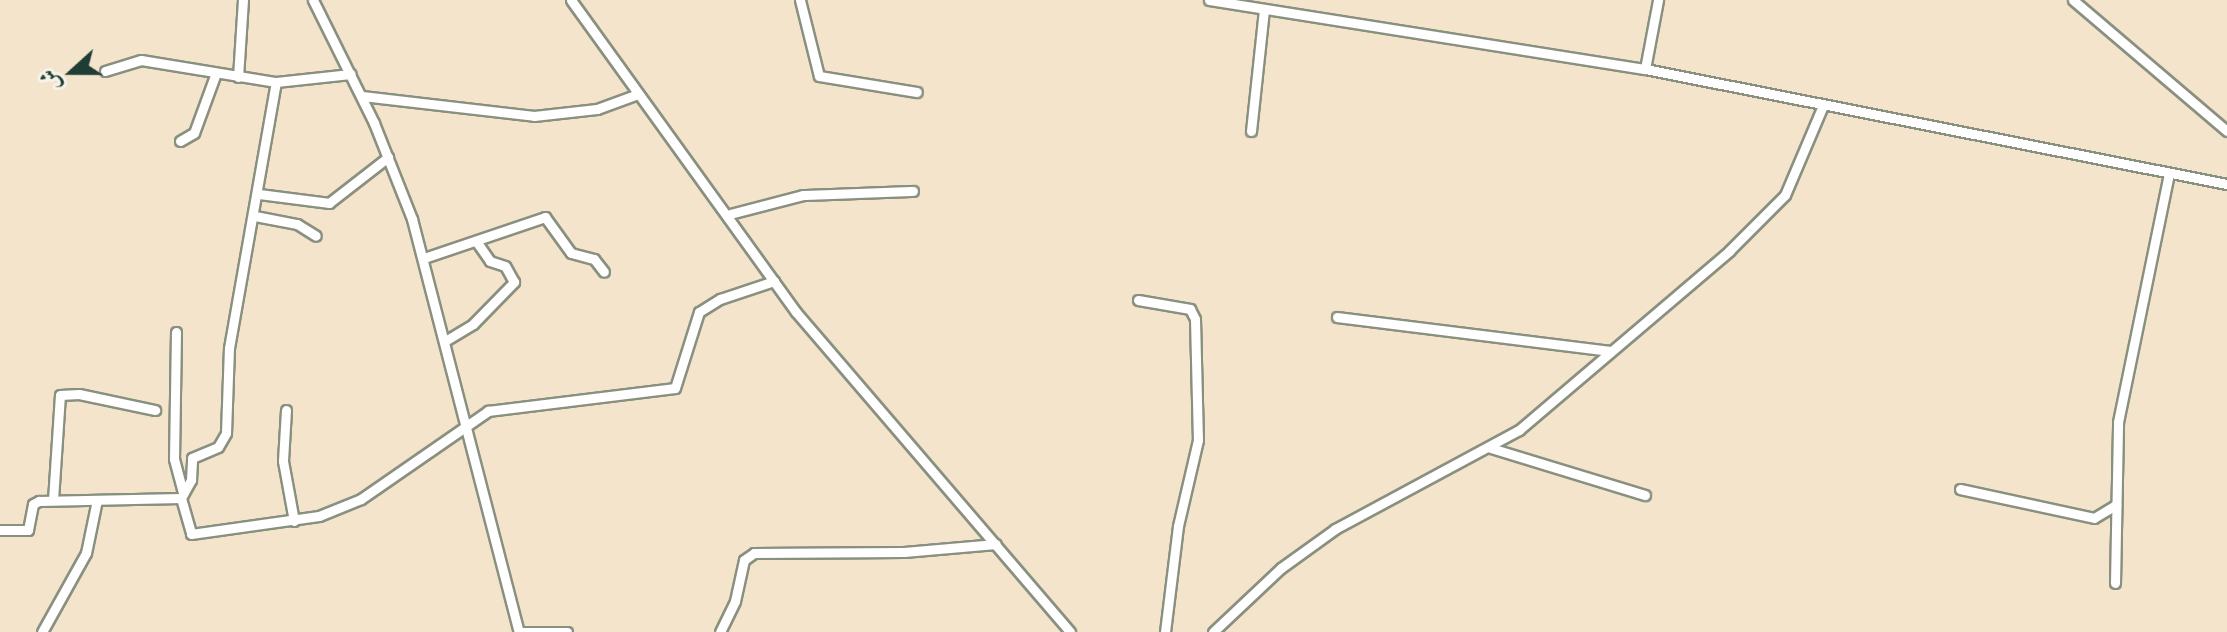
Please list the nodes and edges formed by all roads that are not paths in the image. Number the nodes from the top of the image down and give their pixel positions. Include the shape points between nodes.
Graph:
1 (243, 0) edge
2 (313, 0) edge
3 (571, 0) edge
4 (800, 0) edge
5 (1209, 0) edge
6 (1658, 0) edge
7 (2073, 0) edge
8 (1264, 10) junction
9 (1645, 69) junction
10 (105, 71) dead end
11 (216, 73) junction
12 (351, 74) junction
13 (238, 77) junction
14 (276, 82) junction
15 (917, 92) dead end
16 (635, 95) junction
17 (362, 96) junction
18 (1822, 108) junction
19 (1251, 131) dead end
20 (2227, 131) edge
21 (180, 141) dead end
22 (388, 157) junction
23 (2169, 173) junction
24 (2227, 184) edge
25 (913, 191) dead end
26 (259, 194) junction
27 (730, 214) junction
28 (255, 216) junction
29 (316, 236) dead end
30 (476, 241) junction
31 (424, 258) junction
32 (604, 272) dead end
33 (774, 281) junction
34 (1138, 300) dead end
35 (1337, 317) dead end
36 (176, 332) dead end
37 (445, 341) junction
38 (1610, 351) junction
39 (155, 410) dead end
40 (286, 410) dead end
41 (467, 428) junction
42 (1491, 448) junction
43 (1960, 489) dead end
44 (1645, 495) dead end
45 (182, 496) junction
46 (53, 500) junction
47 (97, 500) junction
48 (2116, 505) junction
49 (294, 521) junction
50 (0, 530) edge
51 (996, 544) junction
52 (2115, 583) dead end
53 (42, 632) edge
54 (567, 632) edge
55 (720, 632) edge
56 (1070, 632) edge
57 (1165, 632) edge
58 (1213, 632) edge

1 - 13 street
2 - 12 street
3 - 16 street
4 - 15 street via 819,76
5 - 8 street
6 - 9 street
7 - 20 street
8 - 9 street
8 - 19 street
9 - 18 street
10 - 11 street via 141,60
11 - 13 street
11 - 21 street via 194,133
12 - 14 street
12 - 17 street
13 - 14 street
14 - 26 street
16 - 17 street via 597,109 534,116
16 - 27 street
17 - 22 street
18 - 23 street
18 - 38 street via 1793,181 1768,216
22 - 26 street via 329,203
22 - 31 street
23 - 24 street
23 - 48 street via 2118,422
25 - 27 street via 803,195
26 - 28 street
27 - 33 street
28 - 29 street via 297,224
28 - 45 street via 229,348 226,433 218,447 192,458 191,480
30 - 31 street
30 - 32 street via 545,217 571,253 594,259
30 - 37 street via 490,261 505,266 514,282 473,324
31 - 37 street
33 - 41 street via 699,312 675,388 488,411
33 - 51 street
34 - 57 street via 1190,309 1195,319 1198,440 1178,526
35 - 38 street
36 - 45 street via 174,459
37 - 41 street
38 - 42 street via 1538,416
39 - 46 street via 60,395
40 - 49 street via 283,461
41 - 49 street via 361,499
41 - 54 street via 519,632
42 - 44 street
42 - 58 street via 1335,529 1281,568
43 - 48 street via 2094,518
45 - 47 street
45 - 49 street via 191,534
46 - 47 street
46 - 50 street via 33,504 28,530
47 - 53 street via 86,553
48 - 52 street
51 - 55 street via 904,552 754,553 744,560 735,601
51 - 56 street

